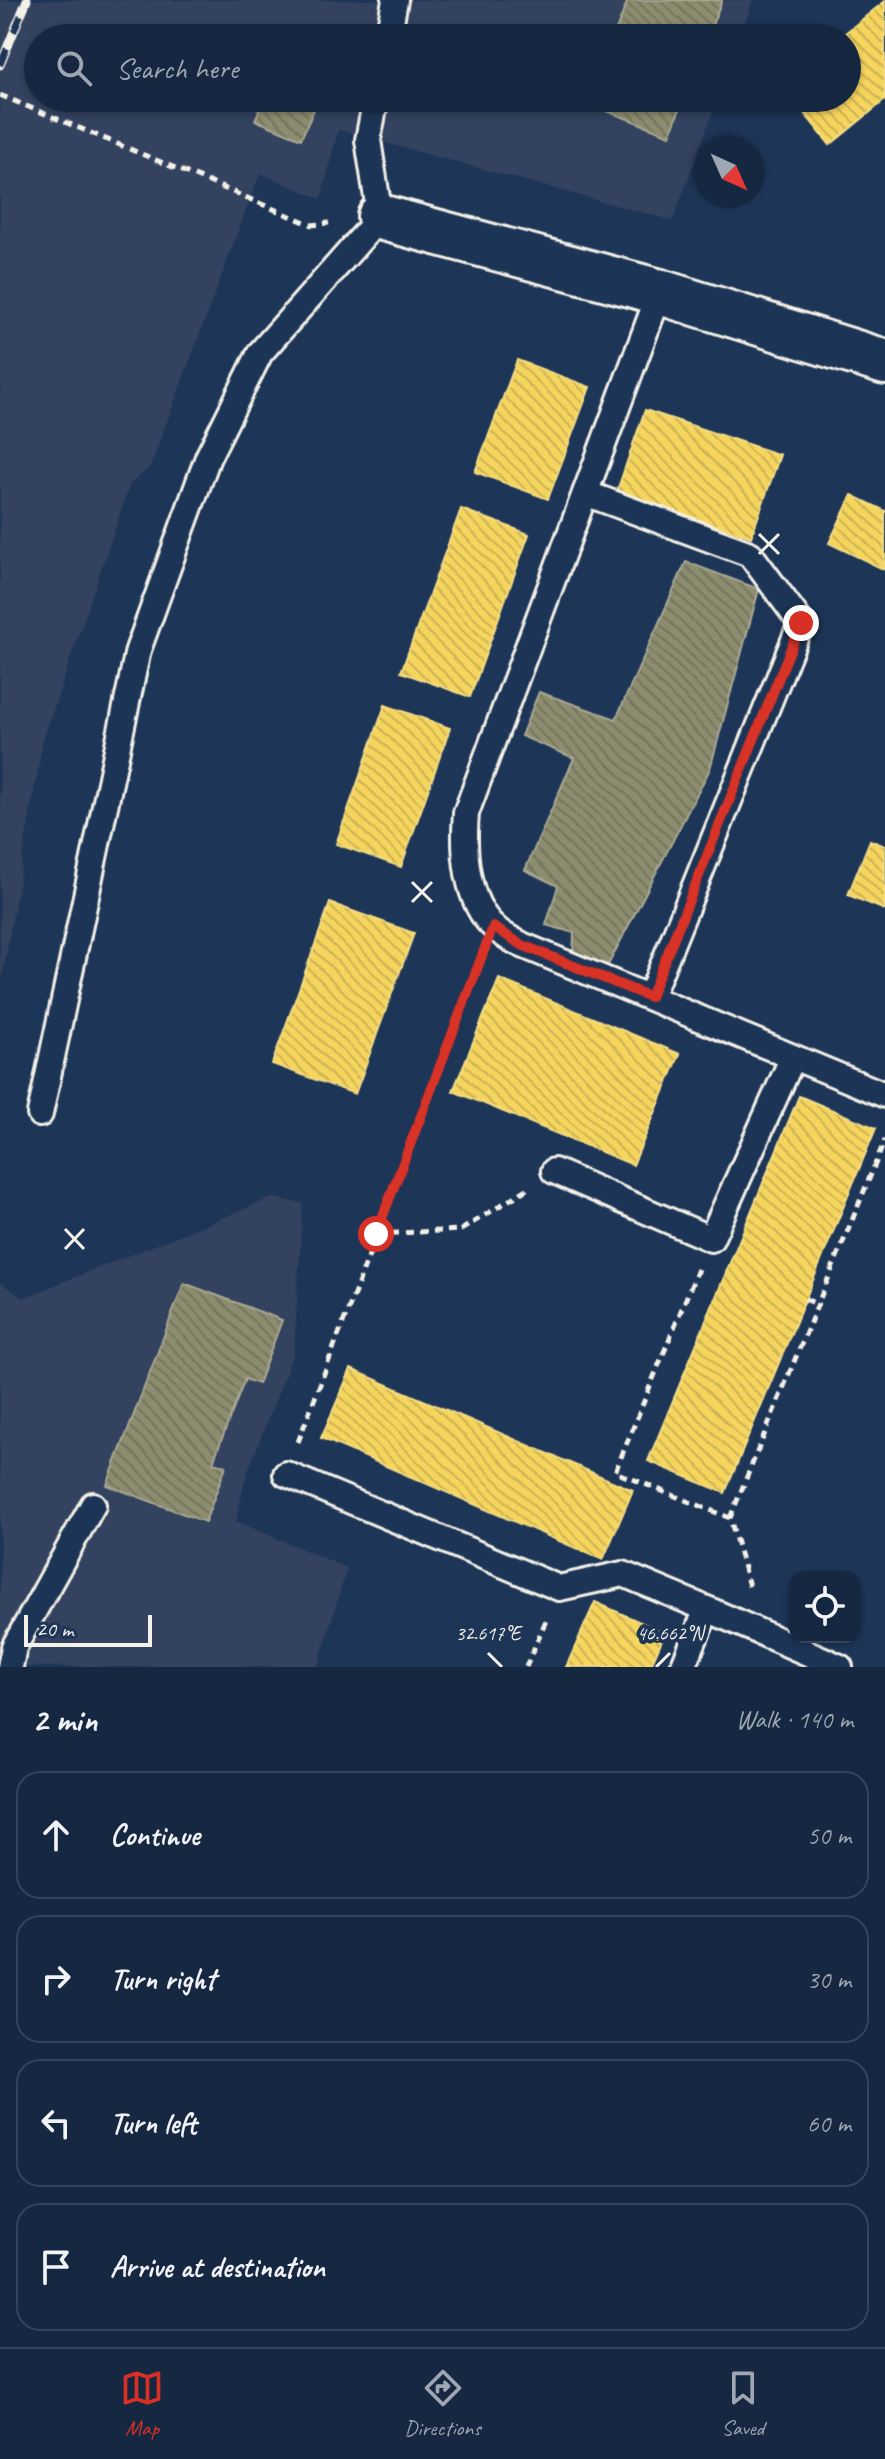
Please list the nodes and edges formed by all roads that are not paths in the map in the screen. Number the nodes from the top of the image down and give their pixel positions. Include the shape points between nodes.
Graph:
1 (395, 0) edge
2 (391, 24) edge
3 (373, 112) edge
4 (380, 217) junction
5 (660, 292) junction
6 (885, 362) edge
7 (585, 493) junction
8 (650, 997) junction
9 (793, 1057) junction
10 (885, 1095) edge
11 (40, 1114) dead end
12 (554, 1171) road end
13 (286, 1474) road end
14 (93, 1505) dead end
15 (707, 1609) junction
16 (10, 1667) edge
17 (683, 1667) edge
18 (840, 1667) edge

1 - 2 lane
3 - 4 lane via 368,140
4 - 5 street
4 - 11 lane via 260,353 208,457 138,650
5 - 6 street
5 - 7 lane
7 - 8 lane via 466,813 463,843 475,899 493,927 522,945
7 - 8 lane via 750,554 801,623
8 - 9 lane
9 - 10 lane
9 - 12 lane via 711,1239
13 - 15 lane via 559,1588 623,1574
14 - 16 lane via 14,1647
15 - 17 lane
15 - 18 lane

